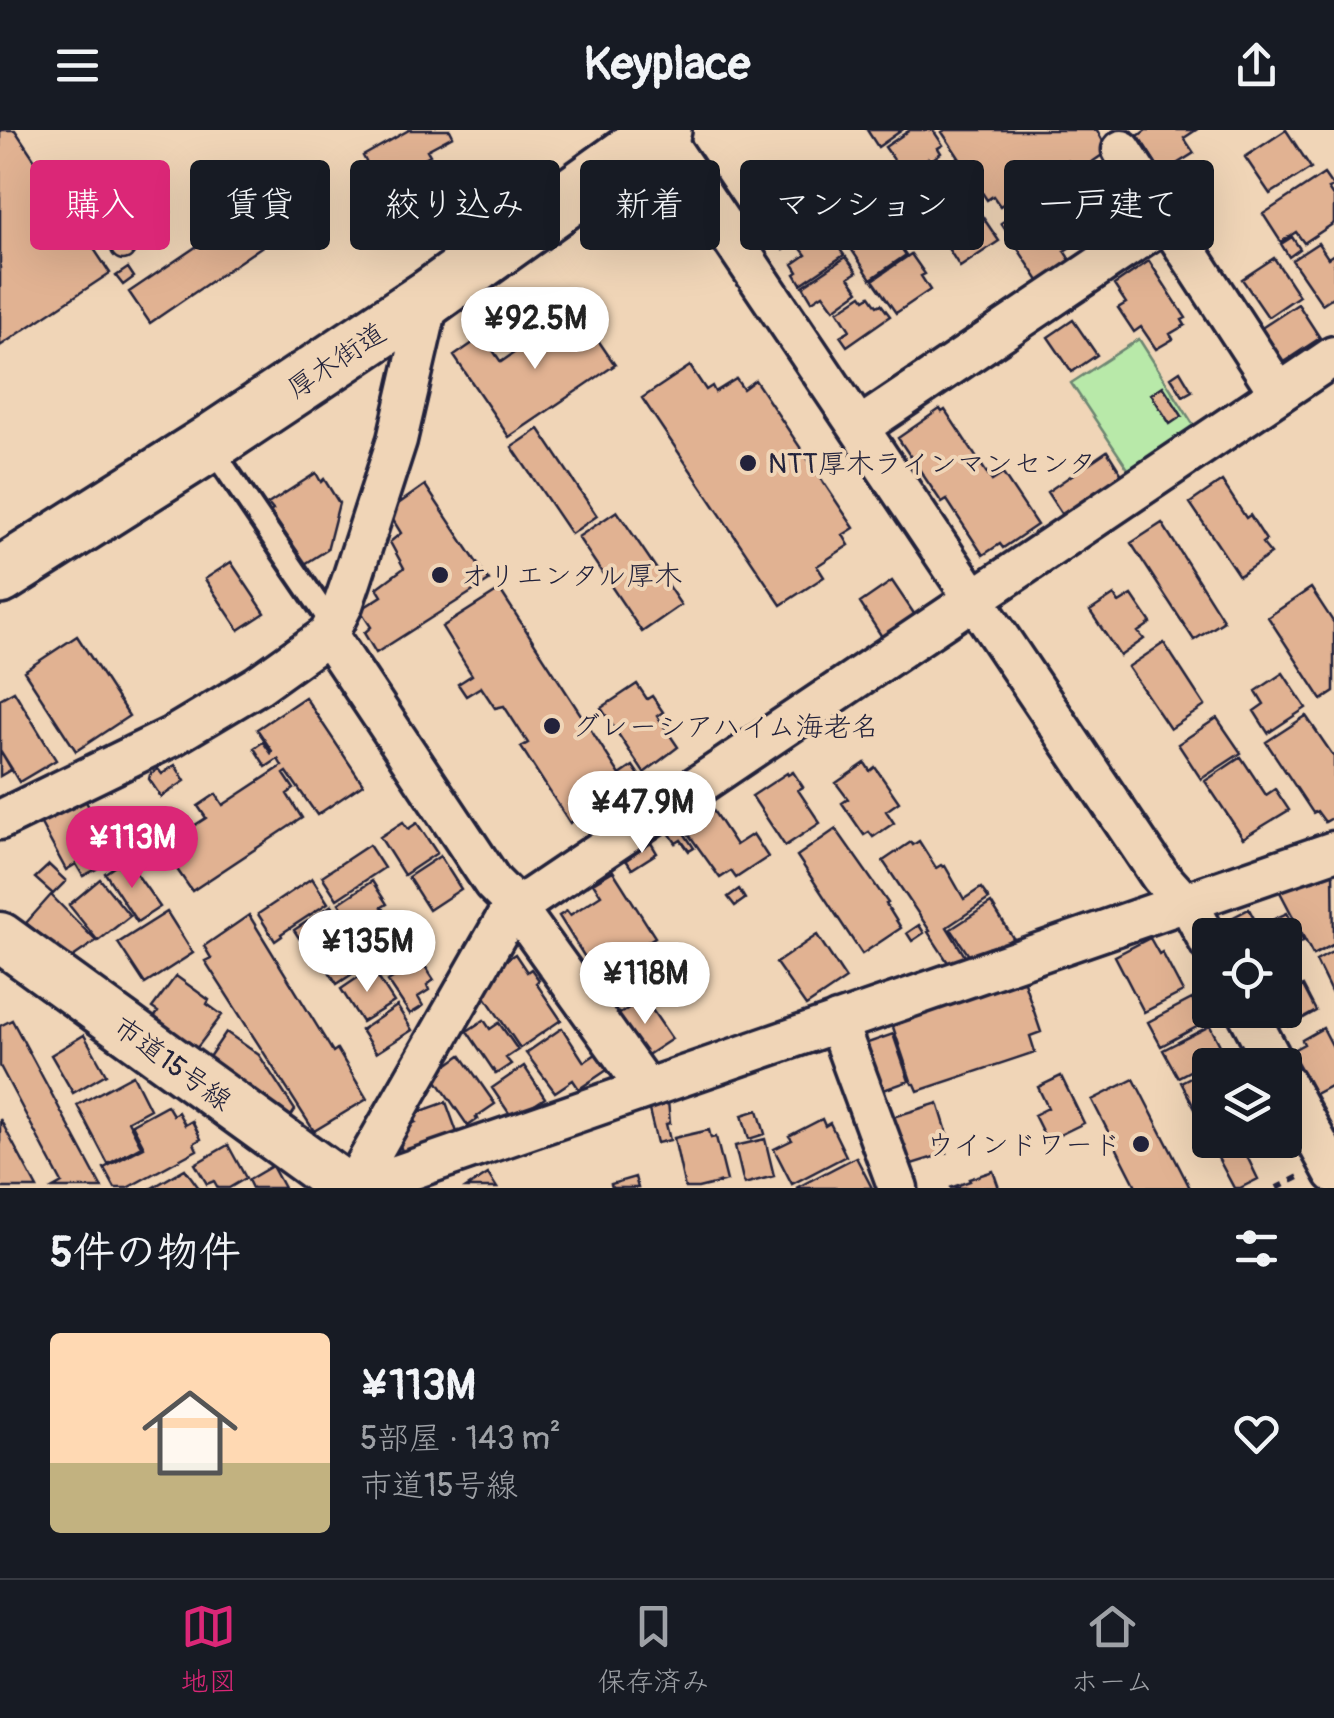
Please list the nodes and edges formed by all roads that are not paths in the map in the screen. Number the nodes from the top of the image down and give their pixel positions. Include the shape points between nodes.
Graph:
1 (661, 131) edge
2 (1122, 150) dead end
3 (1129, 160) edge
4 (1123, 250) edge
5 (1187, 250) edge
6 (430, 297) junction
7 (1334, 356) edge
8 (1279, 393) junction
9 (860, 427) junction
10 (209, 444) junction
11 (0, 576) edge
12 (975, 599) junction
13 (330, 630) junction
14 (0, 820) edge
15 (1334, 850) edge
16 (1184, 902) junction
17 (514, 904) junction
18 (1196, 918) edge
19 (0, 937) edge
20 (837, 1022) junction
21 (645, 1088) junction
22 (1302, 1112) edge
23 (1333, 1168) edge
24 (352, 1188) edge
25 (898, 1188) edge

1 - 6 main road, 厚木街道
1 - 9 street
2 - 3 street
4 - 9 street
5 - 8 street
6 - 10 main road, 厚木街道
6 - 13 street via 396,440
7 - 8 street
8 - 12 street
9 - 12 street
10 - 11 main road, 厚木街道
10 - 13 lane
12 - 16 street
12 - 17 street
13 - 14 street via 258,685 172,737
13 - 17 street via 493,883
15 - 16 street
16 - 18 street
16 - 20 street
17 - 21 street
17 - 24 street
19 - 24 street, 市道15号線
20 - 21 street
20 - 25 street
21 - 24 street
22 - 23 street

